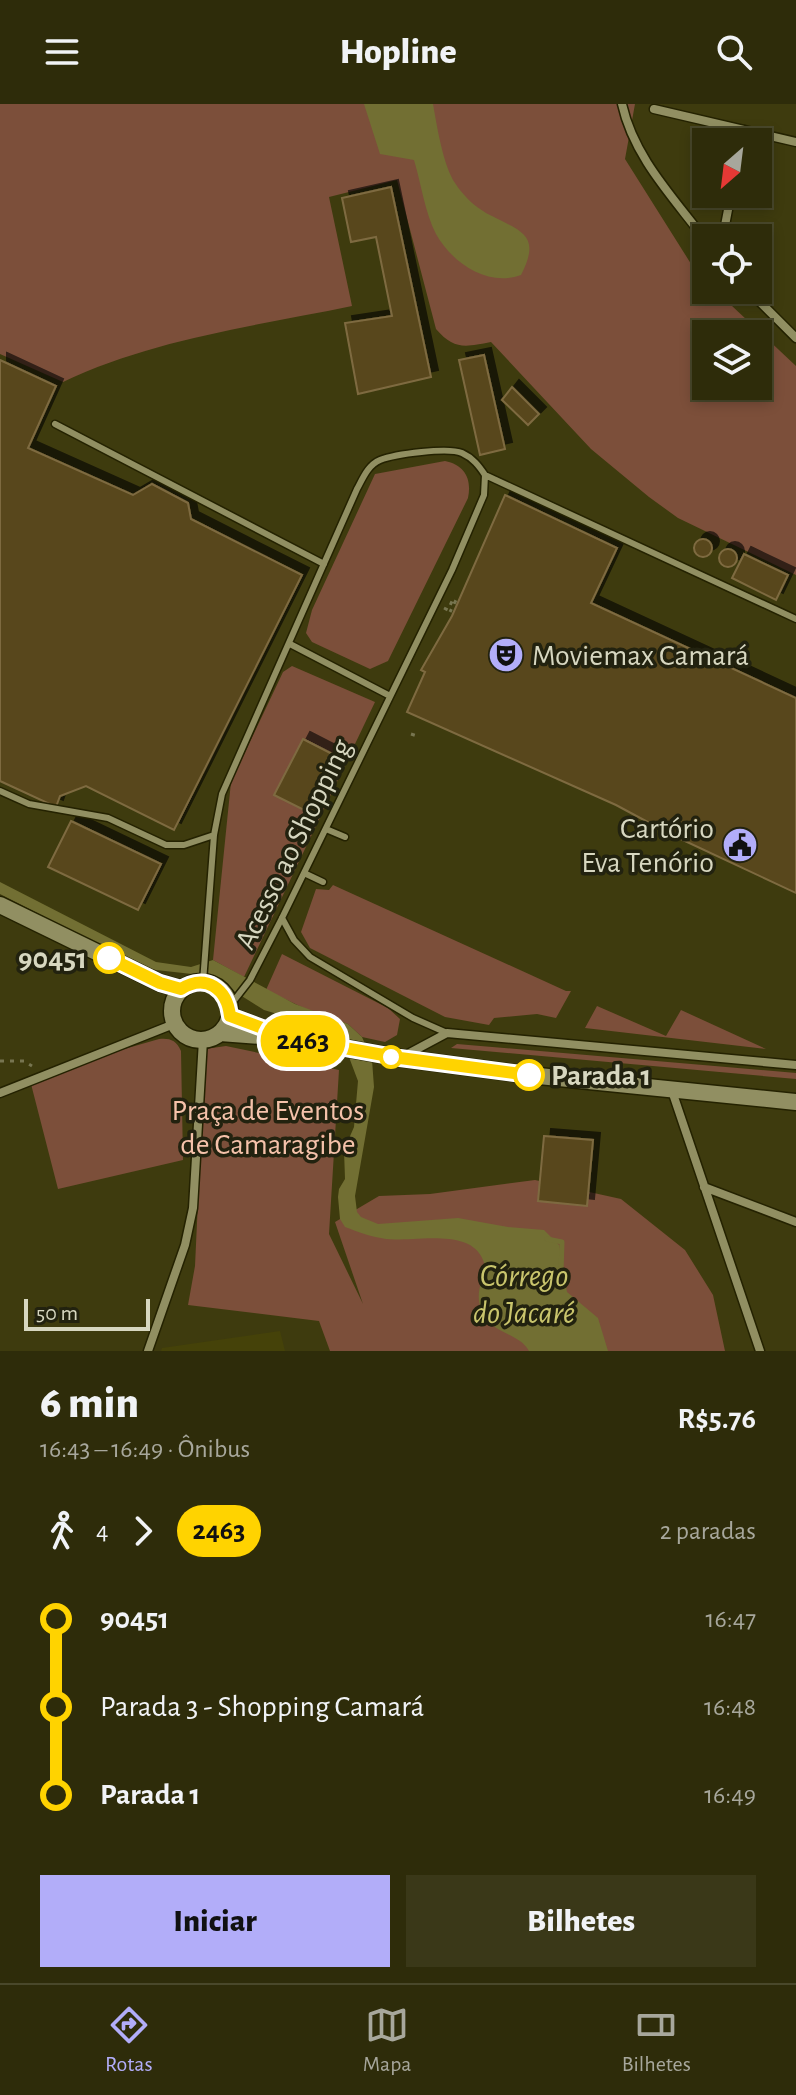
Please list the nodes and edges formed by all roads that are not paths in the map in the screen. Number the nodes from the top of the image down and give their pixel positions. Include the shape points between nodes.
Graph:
1 (622, 104) edge
2 (654, 109) dead end
3 (736, 128) edge
4 (772, 136) edge
5 (796, 142) edge
6 (693, 224) edge
7 (762, 304) edge
8 (796, 338) edge
9 (55, 424) dead end
10 (485, 475) junction
11 (324, 564) junction
12 (796, 619) edge
13 (290, 644) junction
14 (390, 696) junction
15 (0, 791) edge
16 (326, 829) junction
17 (214, 835) junction
18 (345, 837) dead end
19 (304, 873) junction
20 (323, 882) dead end
21 (0, 905) edge
22 (282, 918) junction
23 (203, 979) junction
24 (177, 995) junction
25 (233, 1006) junction
26 (174, 1024) junction
27 (220, 1033) junction
28 (447, 1033) junction
29 (289, 1038) junction
30 (203, 1040) junction
31 (400, 1058) junction
32 (796, 1065) edge
33 (672, 1091) junction
34 (0, 1093) edge
35 (796, 1102) edge
36 (704, 1187) junction
37 (796, 1222) edge
38 (148, 1351) edge
39 (760, 1351) edge

1 - 6 street via 642,157
2 - 3 street
4 - 5 street
7 - 8 street
9 - 11 lane
10 - 11 lane via 461,452 380,460 357,489
10 - 12 lane
10 - 14 lane, Acesso ao Shopping via 484,495 462,547
11 - 13 lane
13 - 14 lane
13 - 17 lane via 228,775
14 - 16 lane, Acesso ao Shopping
15 - 17 lane via 29,804 108,818 166,845
16 - 18 lane
16 - 19 lane, Acesso ao Shopping
17 - 23 lane
19 - 20 lane
19 - 22 lane, Acesso ao Shopping
21 - 24 street
22 - 25 lane, Acesso ao Shopping
22 - 28 lane via 310,957
23 - 24 street
23 - 25 street
24 - 26 street
25 - 27 street
25 - 29 street
26 - 30 street via 186,1037
26 - 34 street
27 - 29 street
27 - 30 street
28 - 31 street
28 - 32 street
29 - 31 street
30 - 38 street via 193,1208
31 - 33 street
33 - 35 street
33 - 36 street
36 - 37 street
36 - 39 street

